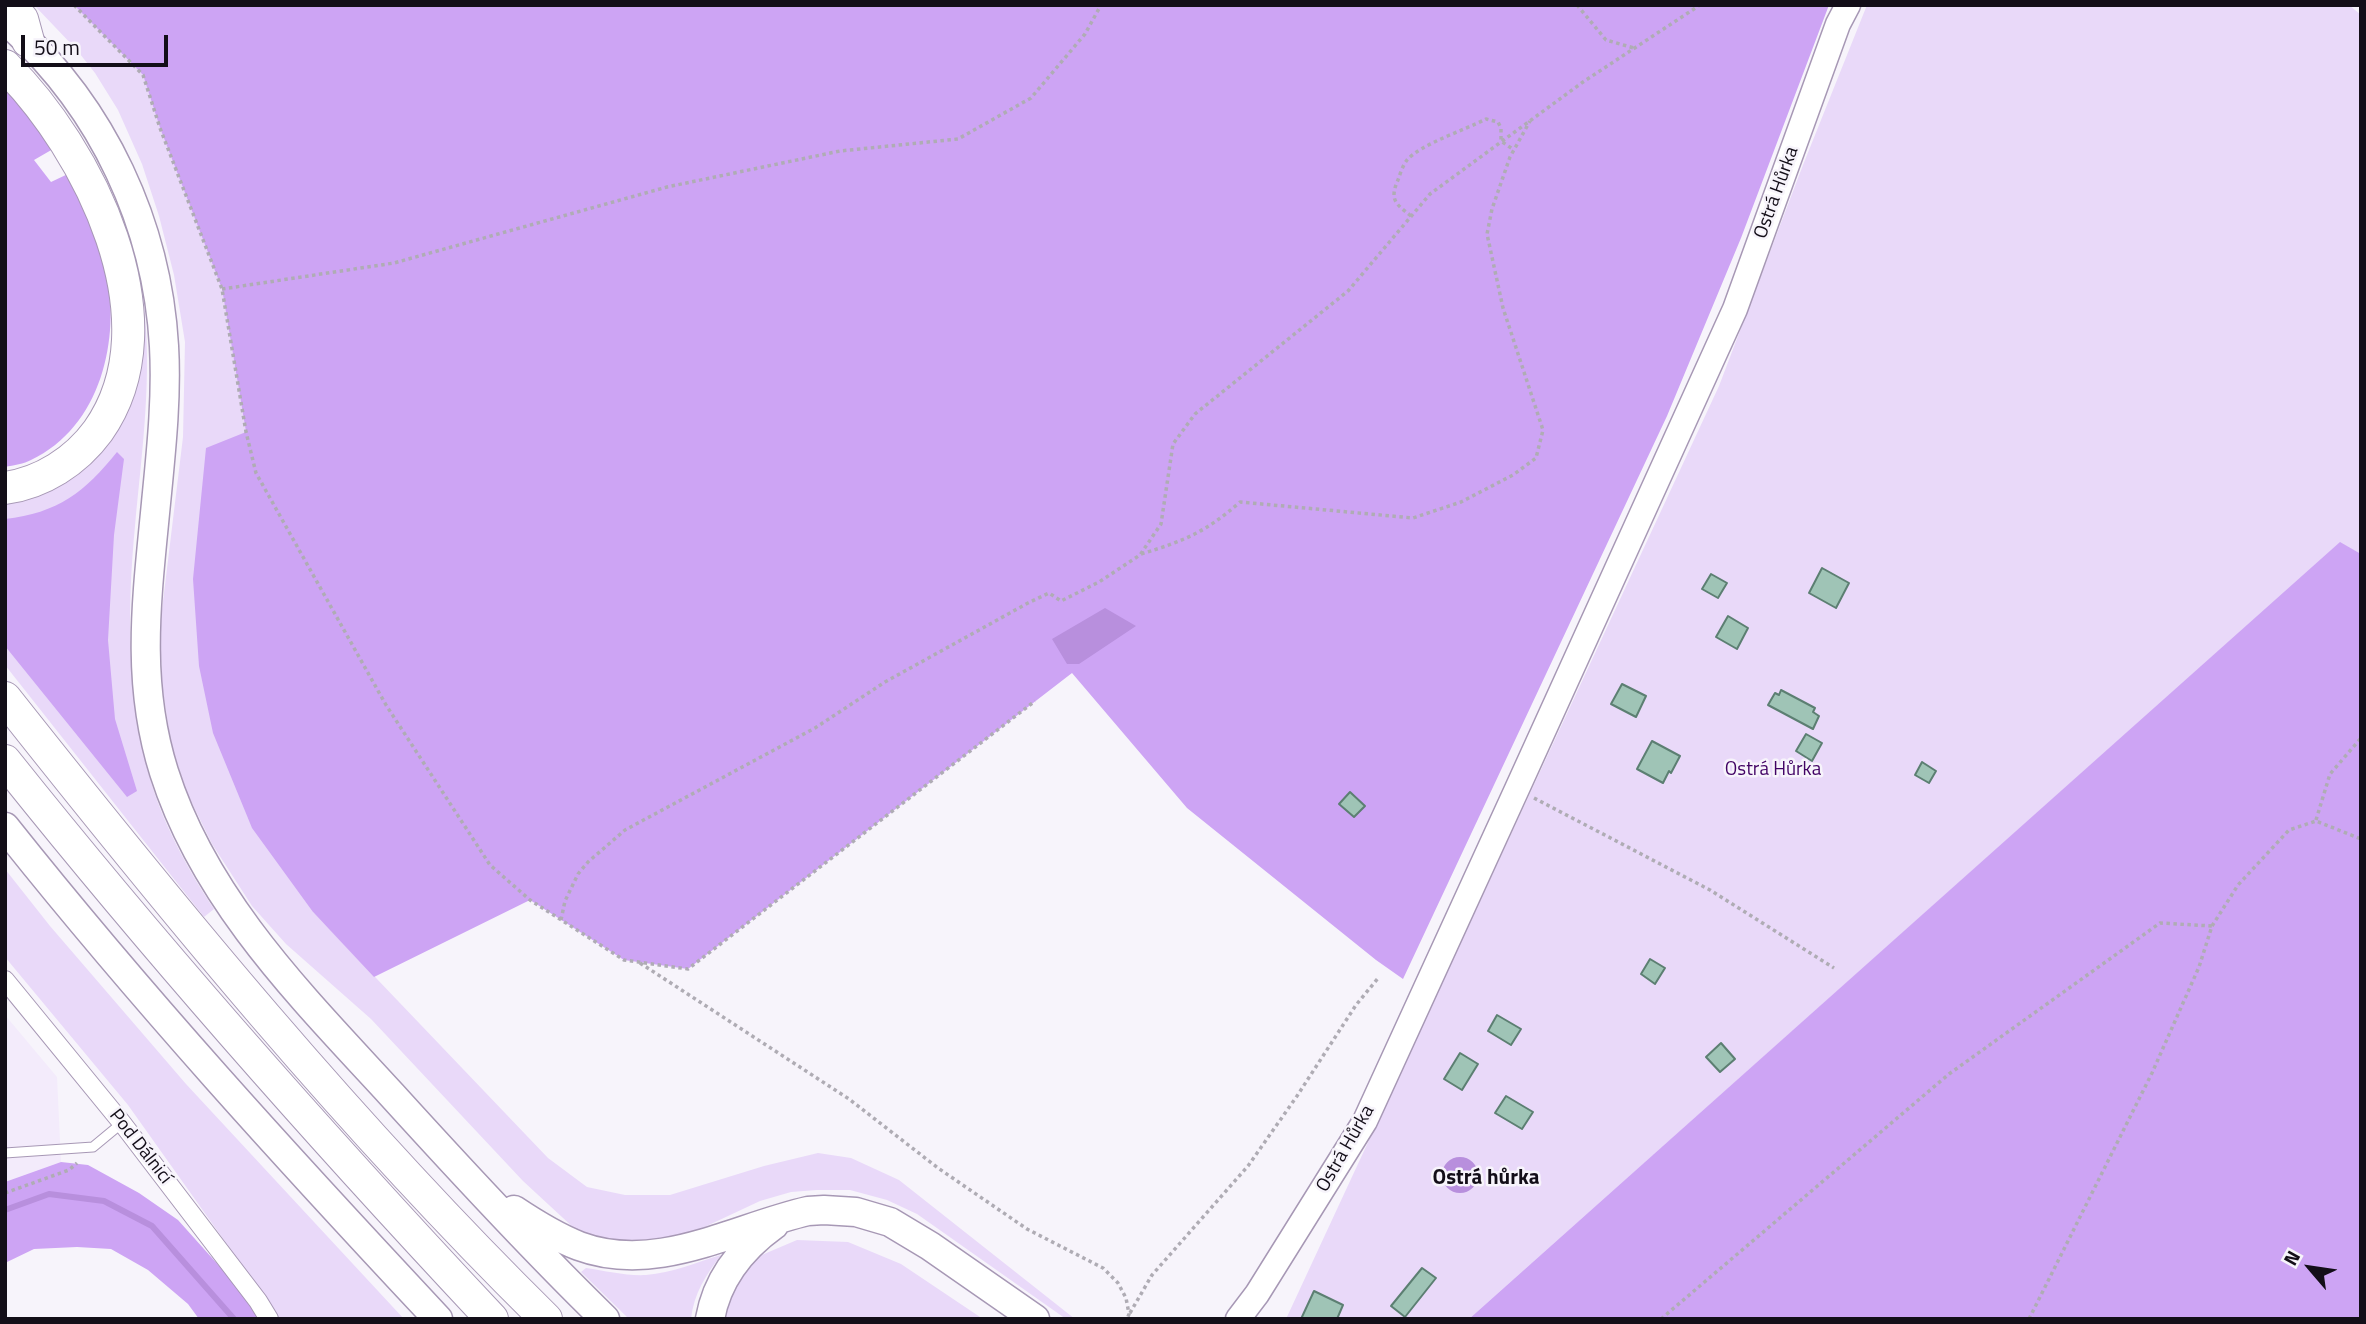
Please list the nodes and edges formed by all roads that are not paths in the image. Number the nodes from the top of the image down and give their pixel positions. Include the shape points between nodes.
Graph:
1 (8, 5) edge
2 (1847, 5) edge
3 (17, 30) edge
4 (5, 66) edge
5 (5, 488) edge
6 (5, 698) edge
7 (5, 761) edge
8 (5, 827) edge
9 (5, 980) edge
10 (122, 1123) junction
11 (5, 1153) edge
12 (474, 1183) junction
13 (792, 1215) junction
14 (269, 1319) edge
15 (438, 1319) edge
16 (492, 1319) edge
17 (545, 1319) edge
18 (605, 1319) edge
19 (710, 1319) edge
20 (1035, 1319) edge
21 (1238, 1319) edge

1 - 3 highway via 22,19
2 - 21 main road, Ostrá Hůrka via 1735,309 1365,1121
3 - 12 highway via 71,92 108,148 137,212 156,281 164,384 144,637 149,707 173,799 201,859 237,917 320,1016
4 - 5 highway via 58,130 93,192 110,234 127,314 126,364 117,397 92,439 46,475
6 - 17 highway via 292,1047
7 - 16 highway via 98,878 262,1068
8 - 15 highway via 189,1047
9 - 10 street, Pod Dálnicí
10 - 11 lane via 93,1147
10 - 14 street, Pod Dálnicí
12 - 13 highway via 561,1238 622,1255 680,1250
12 - 18 highway
13 - 19 highway via 762,1234 734,1263
13 - 20 highway via 840,1210 890,1222

